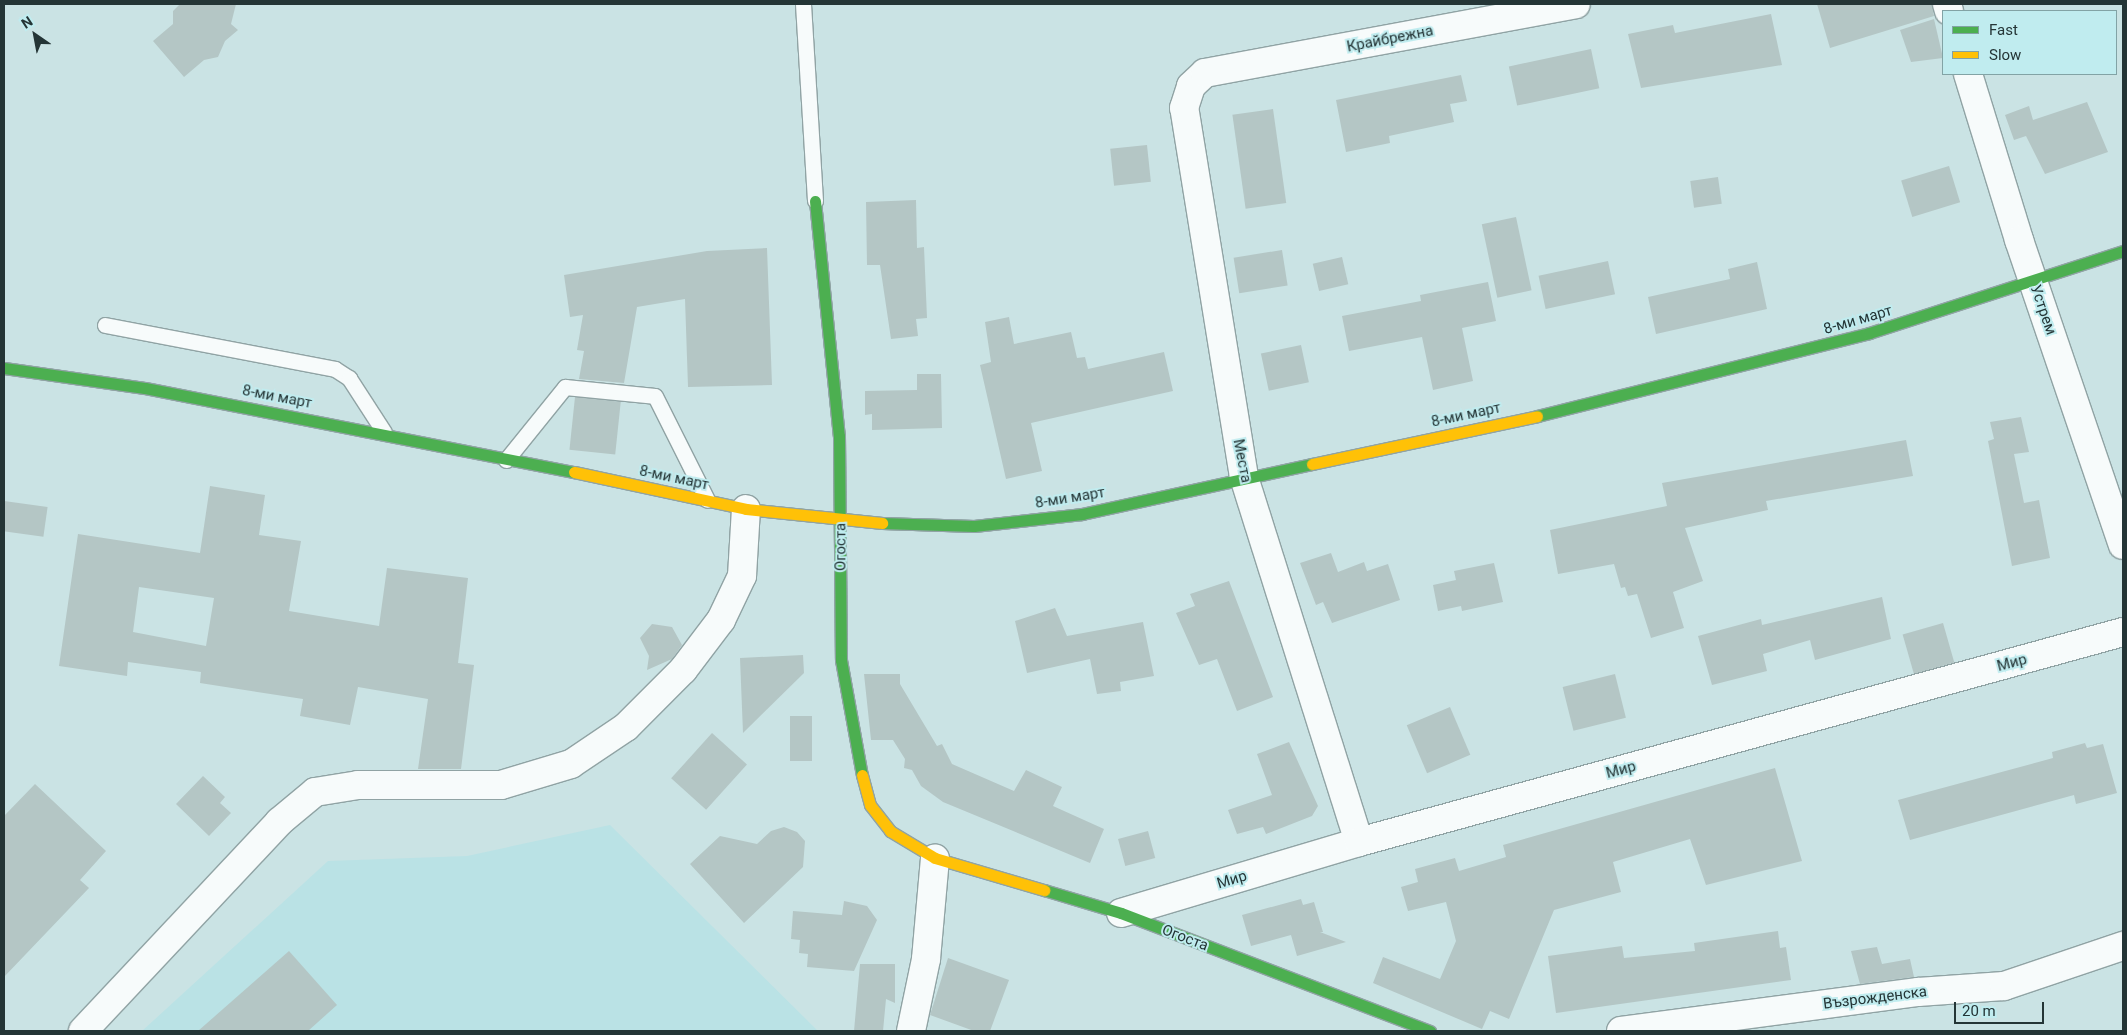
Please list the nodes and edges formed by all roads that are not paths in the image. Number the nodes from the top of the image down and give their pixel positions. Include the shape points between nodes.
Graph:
1 (803, 4) edge
2 (1576, 4) edge
3 (1205, 73) joint
4 (1968, 75) edge
5 (815, 201) joint
6 (2123, 251) edge
7 (2034, 282) junction
8 (106, 325) dead end
9 (4, 368) edge
10 (384, 432) junction
11 (506, 460) junction
12 (1244, 477) junction
13 (707, 500) junction
14 (746, 509) junction
15 (840, 517) junction
16 (2123, 545) edge
17 (2123, 632) edge
18 (1359, 842) junction
19 (935, 858) junction
20 (1121, 913) junction
21 (2123, 946) edge
22 (83, 1031) edge
23 (911, 1031) edge
24 (1430, 1031) edge
25 (1621, 1031) edge

1 - 5 lane
2 - 3 street, Крайбрежна
3 - 12 street, Места via 1191,86 1184,108
4 - 7 street, Устрем
5 - 15 main road, Огоста via 838,436
6 - 7 main road, 8-ми март
7 - 12 main road, 8-ми март via 1869,333 1683,381
7 - 16 street, Устрем
8 - 10 lane via 335,369 349,378
9 - 10 main road, 8-ми март via 145,388
10 - 11 main road, 8-ми март
11 - 13 main road, 8-ми март
11 - 13 lane via 565,387 655,396
12 - 15 main road, 8-ми март via 1082,514 974,526 894,524
12 - 18 street, Места
13 - 14 main road, 8-ми март
14 - 15 main road, 8-ми март
14 - 22 street via 742,576 721,620 682,670 626,727 571,764 501,785 358,785 315,792 279,822
15 - 19 main road, Огоста via 841,660 861,773 870,805 890,831
17 - 18 street, Мир
18 - 20 street, Мир
19 - 20 main road, Огоста
19 - 23 street via 926,959
20 - 24 main road, Огоста
21 - 25 street, Възрожденска via 2004,986 1918,992

